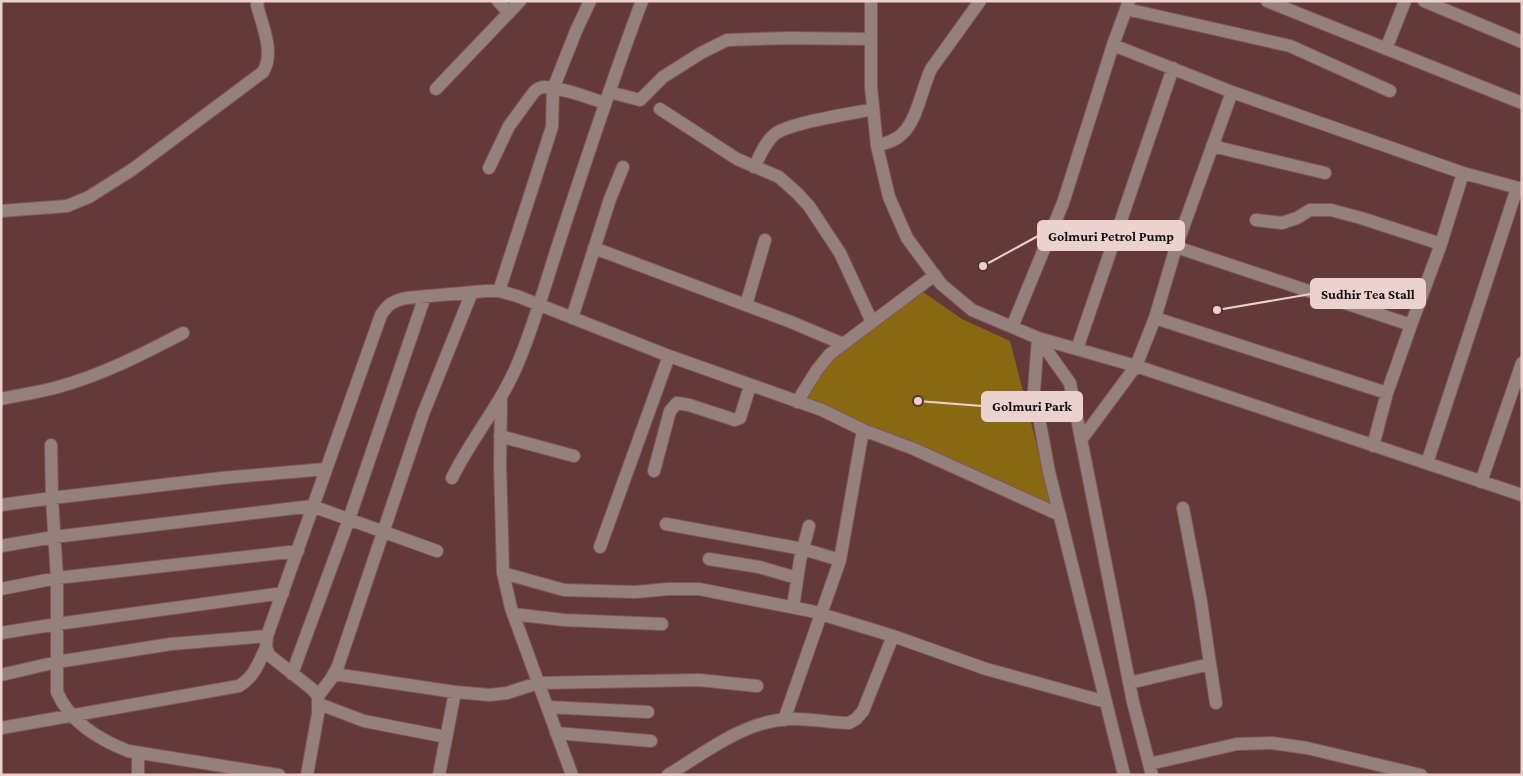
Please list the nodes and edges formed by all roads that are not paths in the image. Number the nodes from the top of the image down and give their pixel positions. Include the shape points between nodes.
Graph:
1 (258, 1) edge
2 (498, 1) edge
3 (520, 1) edge
4 (590, 1) edge
5 (642, 1) edge
6 (871, 1) edge
7 (980, 1) edge
8 (1267, 1) edge
9 (1405, 1) edge
10 (1424, 1) edge
11 (1128, 5) edge
12 (509, 13) junction
13 (871, 39) junction
14 (1522, 42) edge
15 (1113, 45) junction
16 (1386, 49) junction
17 (1173, 68) junction
18 (436, 89) dead end
19 (553, 89) junction
20 (1390, 91) dead end
21 (1232, 92) junction
22 (607, 97) junction
23 (1522, 103) edge
24 (660, 109) dead end
25 (874, 109) junction
26 (877, 146) junction
27 (1212, 146) junction
28 (623, 167) dead end
29 (754, 167) junction
30 (489, 168) dead end
31 (1325, 173) dead end
32 (1463, 173) junction
33 (1519, 189) edge
34 (1, 211) edge
35 (1256, 220) dead end
36 (765, 240) dead end
37 (1441, 244) junction
38 (1176, 247) junction
39 (594, 248) junction
40 (935, 275) junction
41 (499, 291) junction
42 (472, 292) junction
43 (425, 296) junction
44 (538, 305) junction
45 (746, 305) junction
46 (572, 318) junction
47 (1155, 318) junction
48 (872, 322) junction
49 (1410, 325) junction
50 (1012, 327) junction
51 (183, 333) dead end
52 (1038, 338) junction
53 (843, 344) junction
54 (1077, 349) junction
55 (670, 356) junction
56 (1522, 363) edge
57 (1136, 366) junction
58 (750, 386) junction
59 (1387, 393) junction
60 (501, 395) junction
61 (1, 399) edge
62 (797, 402) junction
63 (863, 430) junction
64 (500, 436) junction
65 (1081, 440) junction
66 (51, 444) dead end
67 (1373, 446) junction
68 (574, 456) dead end
69 (1427, 464) junction
70 (325, 469) junction
71 (654, 471) dead end
72 (452, 478) dead end
73 (1481, 482) junction
74 (1522, 495) edge
75 (52, 498) junction
76 (1, 505) edge
77 (312, 506) junction
78 (1183, 508) dead end
79 (1060, 515) junction
80 (349, 519) junction
81 (666, 524) dead end
82 (810, 526) dead end
83 (384, 532) junction
84 (54, 538) junction
85 (1, 546) edge
86 (600, 548) dead end
87 (803, 549) junction
88 (298, 551) junction
89 (437, 551) dead end
90 (709, 559) dead end
91 (840, 560) junction
92 (504, 573) junction
93 (57, 578) junction
94 (797, 578) junction
95 (1, 589) edge
96 (282, 593) junction
97 (793, 607) junction
98 (822, 613) junction
99 (513, 614) junction
100 (57, 624) junction
101 (662, 624) dead end
102 (1, 633) edge
103 (893, 636) junction
104 (266, 642) junction
105 (57, 662) junction
106 (1210, 664) junction
107 (292, 674) junction
108 (334, 674) junction
109 (1, 675) edge
110 (538, 683) junction
111 (1129, 683) junction
112 (756, 686) dead end
113 (455, 692) junction
114 (319, 700) junction
115 (1106, 702) junction
116 (1216, 703) dead end
117 (547, 707) junction
118 (648, 712) dead end
119 (72, 717) junction
120 (784, 720) junction
121 (1, 728) edge
122 (556, 733) junction
123 (446, 737) junction
124 (651, 741) dead end
125 (138, 752) junction
126 (1151, 769) edge
127 (138, 775) edge
128 (279, 775) edge
129 (307, 775) edge
130 (439, 775) edge
131 (572, 775) edge
132 (668, 775) edge
133 (1124, 775) edge
134 (1421, 775) edge

1 - 34 street via 269,52 263,72 133,169 88,197 67,206
2 - 12 street
3 - 12 street
4 - 19 street
5 - 22 street
6 - 13 street
7 - 26 street via 931,69 904,133
8 - 16 street
9 - 16 street
10 - 14 street
11 - 15 street
11 - 20 street via 1290,46
12 - 18 street
13 - 22 street via 727,40 663,77 640,100
13 - 25 street
15 - 17 street
15 - 50 street via 1064,203
16 - 23 street
17 - 21 street
17 - 54 street
19 - 22 street
19 - 30 street via 538,88 534,92 509,126
19 - 41 street via 552,127
21 - 27 street
21 - 32 street
22 - 44 street
24 - 29 street via 729,155
25 - 26 street
25 - 29 street via 784,129 770,140
26 - 40 street via 889,197 903,230
27 - 31 street
27 - 38 street
28 - 39 street
29 - 48 street via 779,177 810,206 840,253
32 - 33 street
32 - 37 street
33 - 69 street
35 - 37 street via 1282,223 1310,210 1331,210
36 - 45 street
37 - 49 street
38 - 47 street
38 - 49 street
39 - 45 street
39 - 46 street
40 - 48 street
40 - 50 street via 972,310
41 - 42 street
41 - 44 street
42 - 43 street
42 - 83 street via 423,414
43 - 70 street via 394,301 381,314
43 - 80 street
44 - 46 street
44 - 60 street via 518,364
45 - 53 street
46 - 55 street
47 - 57 street
47 - 59 street
48 - 53 street
49 - 59 street
50 - 52 street
51 - 61 street via 87,377 58,387
52 - 54 street
52 - 65 street via 1070,384
52 - 79 street via 1034,391
53 - 62 street via 817,370
54 - 57 street
55 - 58 street
55 - 86 street
56 - 73 street
57 - 65 street
57 - 67 street
58 - 62 street
58 - 71 street via 740,418 735,420 681,403 673,407
59 - 67 street
60 - 64 street
60 - 72 street
62 - 63 street
63 - 79 street via 914,449
63 - 91 street
64 - 68 street
64 - 92 street
65 - 111 street
66 - 75 street
67 - 69 street
69 - 73 street
70 - 75 street
70 - 77 street
73 - 74 street
75 - 76 street
75 - 84 street
77 - 80 street
77 - 84 street
77 - 88 street
78 - 106 street
79 - 115 street
80 - 83 street
80 - 107 street
81 - 87 street
82 - 87 street
83 - 89 street
83 - 108 street
84 - 85 street
84 - 93 street
87 - 91 street
87 - 94 street
88 - 93 street
88 - 96 street
90 - 94 street via 759,567
91 - 98 street
92 - 97 street via 564,590 636,592 699,589
92 - 99 street
93 - 95 street
93 - 100 street
94 - 97 street
96 - 100 street
96 - 104 street
97 - 98 street
98 - 103 street
98 - 120 street
99 - 101 street via 564,620
99 - 110 street
100 - 102 street
100 - 105 street
103 - 115 street via 986,669
103 - 120 street via 863,711 856,719 849,723
104 - 105 street via 171,644
104 - 107 street via 269,655
104 - 119 street via 255,672 239,686
105 - 109 street
105 - 119 street via 57,692
106 - 111 street
106 - 116 street
107 - 114 street via 312,689
108 - 113 street
108 - 114 street
110 - 112 street via 698,680
110 - 113 street via 490,696
110 - 117 street
111 - 126 street
113 - 123 street
114 - 123 street via 364,721
114 - 129 street
115 - 133 street
117 - 118 street
117 - 122 street
119 - 121 street
119 - 125 street via 113,745
120 - 132 street via 736,733
122 - 124 street
122 - 131 street
123 - 130 street
125 - 127 street
125 - 128 street
126 - 134 street via 1237,744 1272,742

